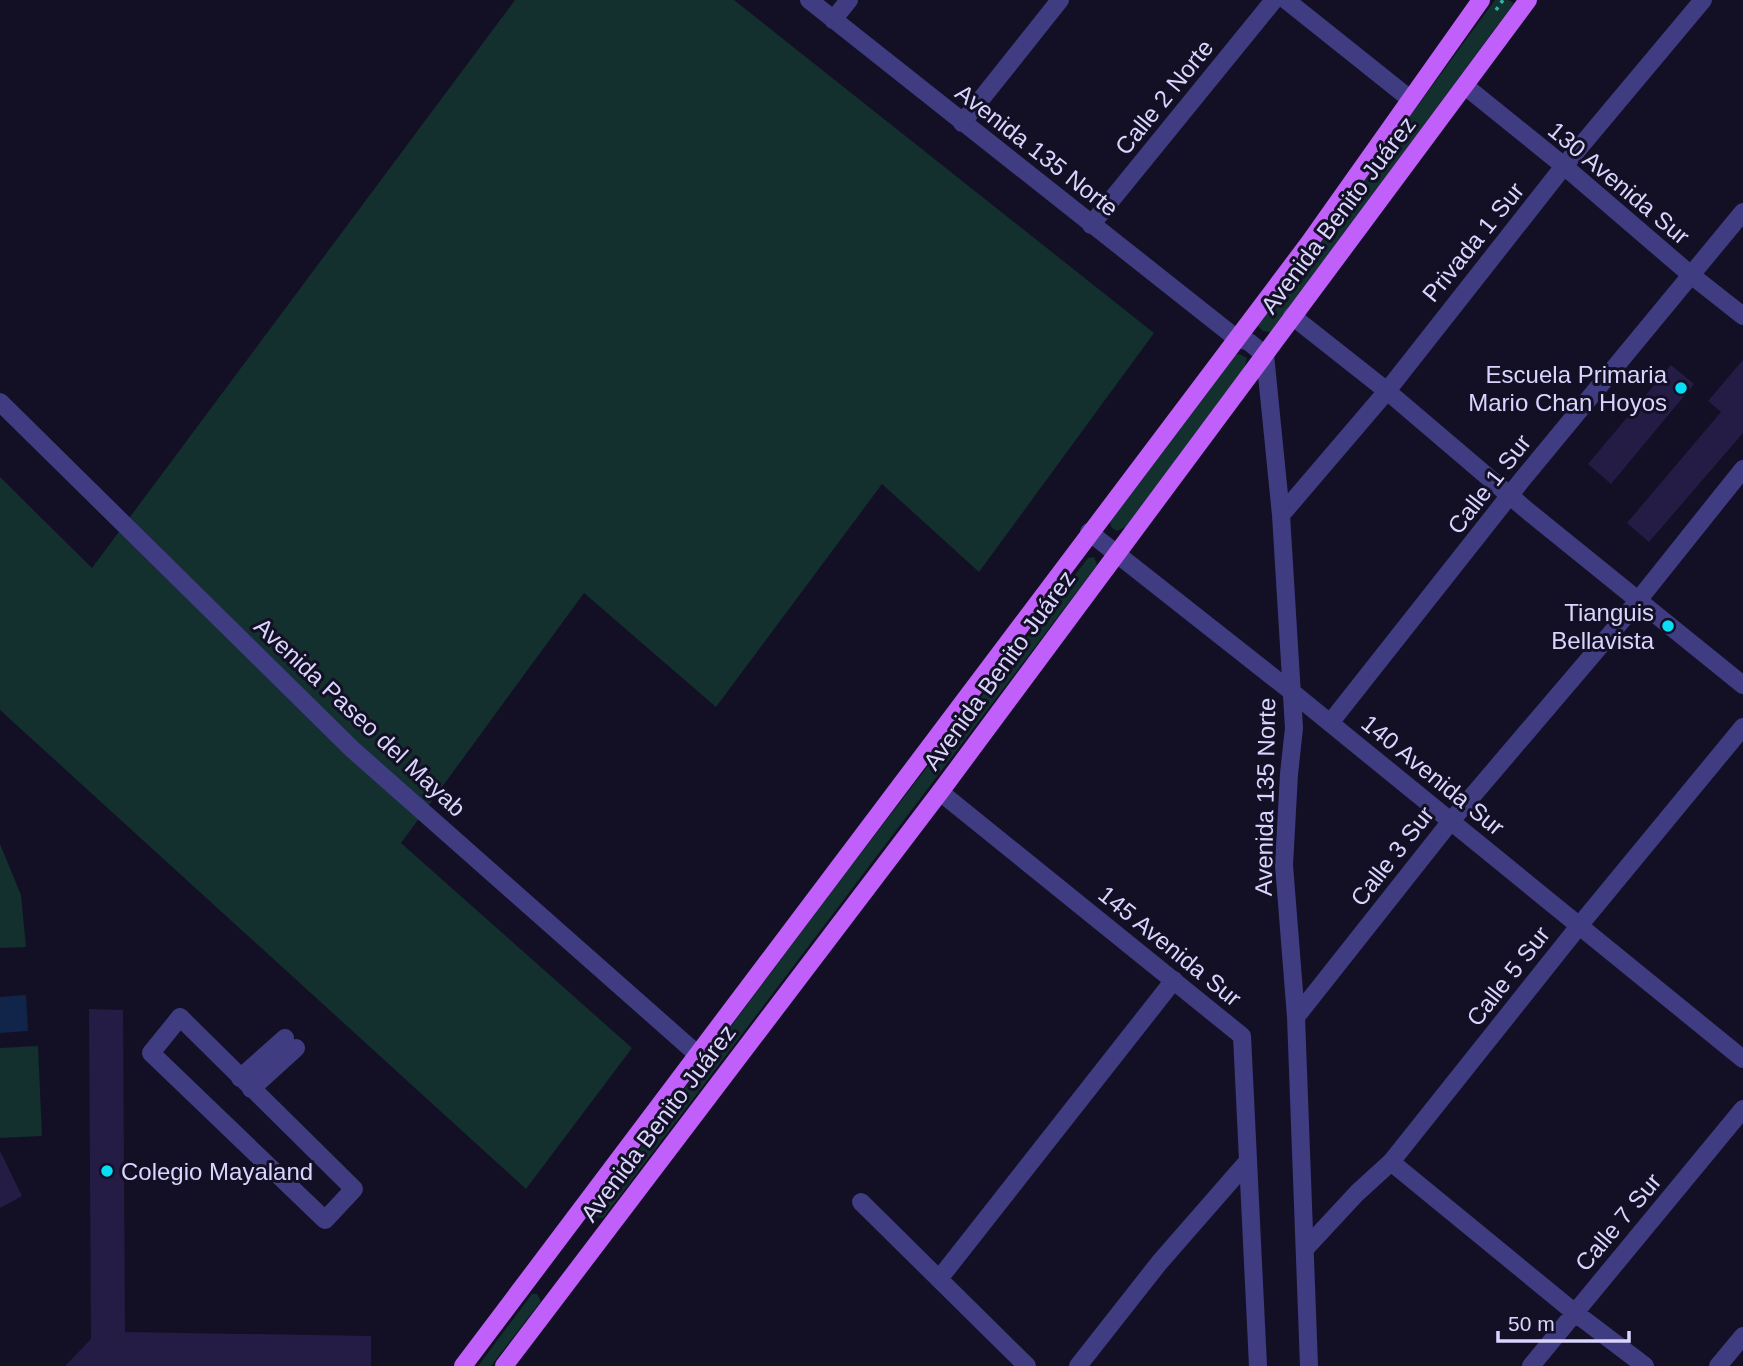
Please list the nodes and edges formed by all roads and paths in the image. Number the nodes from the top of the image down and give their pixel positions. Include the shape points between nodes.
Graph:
1 (809, 0) edge
2 (849, 0) edge
3 (1060, 0) edge
4 (1274, 0) edge
5 (1286, 0) edge
6 (1481, 0) edge
7 (1528, 0) edge
8 (1703, 0) edge
9 (833, 20) junction
10 (1465, 86) junction
11 (1410, 99) junction
12 (962, 123) junction
13 (1564, 166) junction
14 (1743, 212) edge
15 (1091, 225) junction
16 (1691, 275) junction
17 (1292, 316) junction
18 (1743, 316) edge
19 (1236, 338) junction
20 (1265, 355) junction
21 (1387, 391) junction
22 (0, 402) edge
23 (1743, 469) edge
24 (1511, 496) junction
25 (1281, 515) junction
26 (1089, 532) junction
27 (1115, 553) junction
28 (1638, 600) junction
29 (1743, 685) edge
30 (1292, 692) junction
31 (1329, 723) junction
32 (1743, 727) edge
33 (940, 792) junction
34 (1451, 821) junction
35 (1579, 926) junction
36 (1174, 980) junction
37 (1296, 1017) junction
38 (291, 1043) dead end
39 (697, 1054) junction
40 (1743, 1059) edge
41 (246, 1084) junction
42 (1743, 1109) edge
43 (1248, 1161) junction
44 (1391, 1163) junction
45 (861, 1202) dead end
46 (1305, 1249) junction
47 (939, 1279) junction
48 (1574, 1312) junction
49 (1743, 1336) edge
50 (463, 1366) edge
51 (504, 1366) edge
52 (1027, 1366) edge
53 (1078, 1366) edge
54 (1258, 1366) edge
55 (1309, 1366) edge
56 (1531, 1366) edge
57 (1646, 1366) edge
58 (1718, 1366) edge

1 - 9 street, Avenida 135 Norte
2 - 9 street
3 - 12 street
4 - 15 street, Calle 2 Norte
5 - 11 street
6 - 11 main road, Avenida Benito Juárez
7 - 10 main road, Avenida Benito Juárez
8 - 13 street, Privada 1 Sur
9 - 12 street, Avenida 135 Norte
10 - 13 street, 130 Avenida Sur
10 - 17 main road, Avenida Benito Juárez
11 - 19 main road, Avenida Benito Juárez
12 - 15 street, Avenida 135 Norte
13 - 16 street, 130 Avenida Sur
13 - 21 street, Privada 1 Sur
14 - 16 street, Calle 1 Sur
15 - 19 street, Avenida 135 Norte
16 - 18 street, 130 Avenida Sur
16 - 24 street, Calle 1 Sur
17 - 20 main road, Avenida Benito Juárez
17 - 21 street
19 - 20 street, Avenida 135 Norte
19 - 26 main road, Avenida Benito Juárez
20 - 25 street, Avenida 135 Norte
20 - 27 main road, Avenida Benito Juárez
21 - 24 street
21 - 25 street, Privada 1 Sur
22 - 39 street, Avenida Paseo del Mayab via 352,749
23 - 28 street, Calle 3 Sur
24 - 28 street
24 - 31 street, Calle 1 Sur
25 - 30 street, Avenida 135 Norte
26 - 27 street, 140 Avenida Sur
26 - 39 main road, Avenida Benito Juárez
27 - 30 street, 140 Avenida Sur
27 - 33 main road, Avenida Benito Juárez
28 - 29 street
28 - 34 street, Calle 3 Sur
30 - 31 street, 140 Avenida Sur
30 - 37 street, Avenida 135 Norte via 1294,729 1284,865
31 - 34 street, 140 Avenida Sur
32 - 35 street, Calle 5 Sur
33 - 36 street, 145 Avenida Sur
33 - 51 main road, Avenida Benito Juárez
34 - 35 street, 140 Avenida Sur
34 - 37 street, Calle 3 Sur
35 - 40 street, 140 Avenida Sur
35 - 44 street, Calle 5 Sur
36 - 43 street, 145 Avenida Sur via 1242,1037
36 - 47 street
37 - 46 street, Avenida 135 Norte
38 - 41 street
39 - 50 main road, Avenida Benito Juárez
41 - 41 street via 180,1017 151,1053 325,1220 354,1189
42 - 48 street, Calle 7 Sur
43 - 53 street
43 - 54 street, 145 Avenida Sur
44 - 46 street, Calle 5 Sur
44 - 48 street
45 - 47 street
46 - 55 street, Avenida 135 Norte
47 - 52 street
48 - 56 street, Calle 7 Sur
48 - 57 street
49 - 58 street

